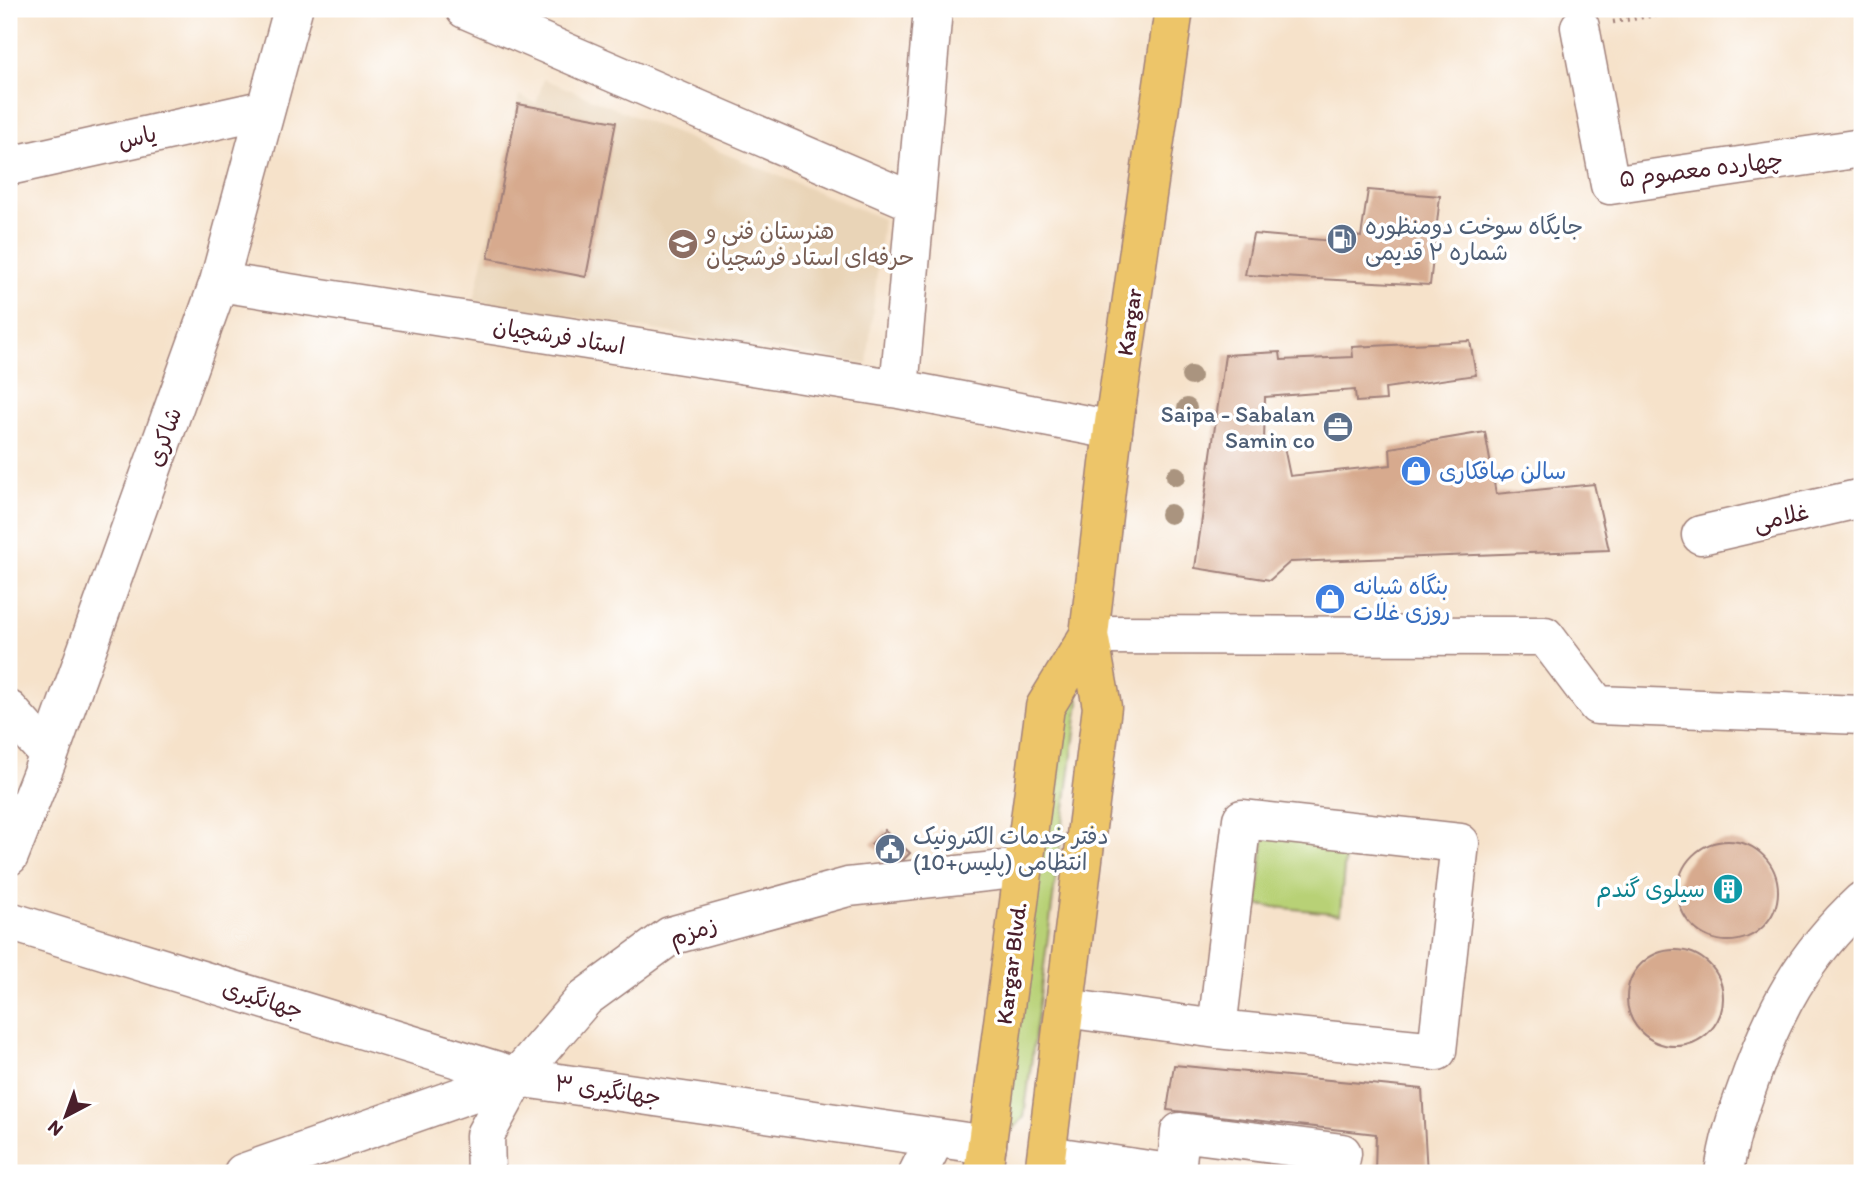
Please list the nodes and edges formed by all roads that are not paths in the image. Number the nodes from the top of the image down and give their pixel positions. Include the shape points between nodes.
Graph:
1 (293, 9) edge
2 (466, 9) edge
3 (933, 9) edge
4 (1174, 9) edge
5 (1580, 27) road end
6 (266, 109) junction
7 (1862, 148) edge
8 (9, 166) edge
9 (916, 203) junction
10 (219, 282) junction
11 (899, 389) junction
12 (1113, 430) junction
13 (1862, 498) edge
14 (1700, 535) dead end
15 (1088, 635) junction
16 (9, 710) edge
17 (1862, 715) edge
18 (49, 755) junction
19 (9, 856) edge
20 (1023, 868) junction
21 (1862, 901) edge
22 (9, 921) edge
23 (1065, 1008) junction
24 (1217, 1029) junction
25 (517, 1077) junction
26 (935, 1139) junction
27 (985, 1159) edge
28 (1045, 1164) edge
29 (243, 1173) edge
30 (486, 1173) edge
31 (918, 1173) edge
32 (1169, 1173) edge
33 (1176, 1173) edge
34 (1338, 1173) edge
35 (1724, 1173) edge

1 - 6 street, شاکری
2 - 9 street
3 - 9 street
4 - 12 main road, Kargar
5 - 7 street, چهارده معصوم ۵ via 1611,185
6 - 8 street, یاس
6 - 10 street, شاکری
9 - 11 street
10 - 11 street, استاد فرشچیان
10 - 18 street, شاکری
11 - 12 street, استاد فرشچیان
12 - 15 main road, Kargar
13 - 14 street, غلامی
15 - 17 street via 1545,636 1597,705
15 - 20 main road, Kargar Blvd. via 1045,707
15 - 23 main road via 1102,706
16 - 18 street
18 - 19 street, شاکری
20 - 25 street, زمزم via 848,887 670,936 585,998
20 - 27 main road, Kargar Blvd.
21 - 35 street via 1807,959 1781,1002 1728,1141
22 - 25 street, جهانگیری
23 - 24 street
23 - 28 main road
24 - 24 street via 1437,1051 1461,843 1242,819
25 - 26 street, جهانگیری ۳
25 - 29 street, جهانگیری ۳
25 - 30 street, زمزم via 485,1135
26 - 27 street, جهانگیری ۳
26 - 31 street
27 - 28 main road
28 - 32 street
33 - 34 street via 1180,1132 1342,1153

